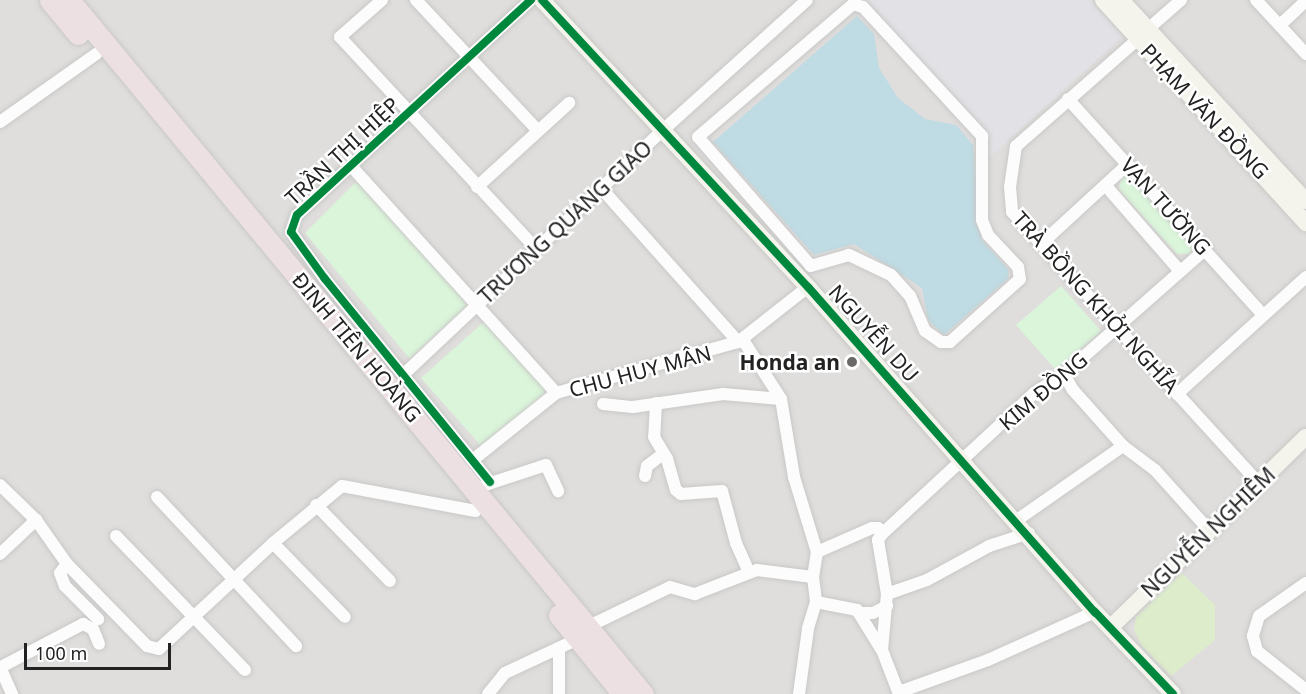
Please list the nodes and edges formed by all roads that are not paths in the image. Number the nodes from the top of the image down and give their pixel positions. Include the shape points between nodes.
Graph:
1 (50, 0) edge
2 (69, 0) edge
3 (382, 0) edge
4 (416, 0) edge
5 (531, 0) edge
6 (543, 0) edge
7 (807, 0) edge
8 (1103, 0) edge
9 (1121, 0) edge
10 (1181, 0) edge
11 (1256, 0) edge
12 (1306, 1) edge
13 (1280, 25) junction
14 (1143, 34) junction
15 (96, 54) junction
16 (1306, 54) edge
17 (470, 58) junction
18 (1068, 99) junction
19 (569, 102) dead end
20 (409, 112) junction
21 (0, 122) edge
22 (538, 131) junction
23 (662, 131) junction
24 (1128, 164) junction
25 (352, 167) junction
26 (1272, 174) junction
27 (1106, 186) junction
28 (477, 187) junction
29 (601, 188) junction
30 (1306, 201) edge
31 (1306, 223) edge
32 (1041, 244) junction
33 (536, 249) junction
34 (1206, 249) junction
35 (1180, 271) junction
36 (1306, 277) edge
37 (1018, 282) joint
38 (808, 287) junction
39 (477, 306) junction
40 (1263, 315) junction
41 (1117, 328) junction
42 (741, 341) junction
43 (404, 374) junction
44 (1064, 374) junction
45 (556, 393) junction
46 (1177, 393) junction
47 (781, 399) junction
48 (656, 403) junction
49 (603, 404) dead end
50 (1306, 437) edge
51 (1123, 446) junction
52 (664, 453) junction
53 (474, 459) junction
54 (965, 460) junction
55 (645, 476) dead end
56 (1258, 482) junction
57 (0, 484) edge
58 (558, 491) dead end
59 (481, 494) junction
60 (157, 497) dead end
61 (316, 505) junction
62 (36, 520) junction
63 (1017, 520) junction
64 (1209, 530) junction
65 (1029, 533) junction
66 (882, 534) junction
67 (116, 536) dead end
68 (273, 543) junction
69 (817, 552) junction
70 (0, 554) edge
71 (67, 564) junction
72 (749, 572) junction
73 (813, 577) junction
74 (233, 580) junction
75 (390, 580) dead end
76 (1306, 583) edge
77 (887, 600) junction
78 (816, 602) junction
79 (1095, 612) junction
80 (860, 613) junction
81 (193, 617) junction
82 (345, 617) dead end
83 (98, 619) dead end
84 (1111, 627) junction
85 (575, 638) junction
86 (99, 644) dead end
87 (296, 646) dead end
88 (882, 650) junction
89 (0, 667) edge
90 (245, 670) dead end
91 (1306, 690) edge
92 (899, 693) edge
93 (12, 694) edge
94 (488, 694) edge
95 (559, 694) edge
96 (623, 694) edge
97 (643, 694) edge
98 (799, 694) edge
99 (1173, 694) edge

1 - 15 highway, ĐINH TIÊN HOÀNG
2 - 59 highway, ĐINH TIÊN HOÀNG
3 - 20 street via 340,38
4 - 17 street
5 - 17 street, TRẦN THỊ HIỆP
6 - 23 street, NGUYỄN DU
7 - 23 street, TRƯƠNG QUANG GIAO
8 - 14 street, PHẠM VĂN ĐỒNG
9 - 14 street, PHẠM VĂN ĐỒNG
10 - 14 street, TRÀ BỒNG KHỞI NGHĨA
11 - 13 street
12 - 13 street
13 - 16 street
14 - 18 street, TRÀ BỒNG KHỞI NGHĨA
14 - 26 street, PHẠM VĂN ĐỒNG
15 - 21 street
15 - 59 highway, ĐINH TIÊN HOÀNG
17 - 20 street, TRẦN THỊ HIỆP
17 - 22 street
18 - 24 street, VẠN TƯỜNG
18 - 32 street, TRÀ BỒNG KHỞI NGHĨA via 1016,146 1010,187 1012,212
19 - 22 street
20 - 25 street, TRẦN THỊ HIỆP
20 - 28 street
22 - 28 street
23 - 29 street, TRƯƠNG QUANG GIAO
23 - 38 street, NGUYỄN DU
24 - 27 street
24 - 34 street, VẠN TƯỜNG
25 - 39 street
25 - 43 street, TRẦN THỊ HIỆP via 297,215 291,232 300,249
26 - 30 street, PHẠM VĂN ĐỒNG
26 - 31 street, PHẠM VĂN ĐỒNG
27 - 32 street
27 - 35 street
28 - 33 street
29 - 33 street, TRƯƠNG QUANG GIAO
29 - 42 street
32 - 41 street, TRÀ BỒNG KHỞI NGHĨA
33 - 39 street, TRƯƠNG QUANG GIAO
34 - 35 street, KIM ĐỒNG
34 - 40 street, VẠN TƯỜNG
35 - 41 street, KIM ĐỒNG
36 - 40 street
37 - 37 street via 962,333 950,342 941,342 925,331 910,296 891,276 849,255 811,266 698,138 844,9 853,4 863,7 982,136 982,220 988,235 1018,267
38 - 42 street, CHU HUY MÂN
38 - 54 street, NGUYỄN DU
39 - 43 street, TRƯƠNG QUANG GIAO
39 - 45 street
40 - 46 street
41 - 44 street, KIM ĐỒNG
41 - 46 street, TRÀ BỒNG KHỞI NGHĨA
42 - 45 street, CHU HUY MÂN
42 - 47 street
43 - 53 street
44 - 51 street via 1073,390
44 - 54 street, KIM ĐỒNG via 1034,393
45 - 53 street, CHU HUY MÂN
46 - 56 street, TRÀ BỒNG KHỞI NGHĨA
47 - 48 street via 723,394
47 - 69 street via 794,477
48 - 49 street via 633,407
48 - 52 street via 652,430
50 - 56 street, NGUYỄN NGHIÊM
51 - 63 street
51 - 64 street via 1155,470
52 - 55 street via 650,462
52 - 72 street via 678,493 722,491 736,543
53 - 59 street
54 - 63 street, NGUYỄN DU
54 - 66 street, KIM ĐỒNG
56 - 64 street, NGUYỄN NGHIÊM
57 - 62 street
58 - 59 street via 546,465
59 - 61 street via 342,486
59 - 85 highway, ĐINH TIÊN HOÀNG
60 - 74 street
61 - 68 street
61 - 75 street
62 - 70 street
62 - 71 street
63 - 65 street, NGUYỄN DU
64 - 84 street, NGUYỄN NGHIÊM
65 - 77 street via 989,546
65 - 79 street, NGUYỄN DU
66 - 69 street via 878,528 872,528
66 - 77 street via 879,540
67 - 81 street
68 - 74 street
68 - 82 street
69 - 73 street
71 - 81 street via 147,646 159,649
71 - 83 street via 60,573 65,586
72 - 73 street via 773,569
72 - 85 street via 695,594 670,586
73 - 78 street
74 - 81 street
74 - 87 street
76 - 91 street via 1259,616 1253,636 1257,651
77 - 80 street via 873,614
77 - 88 street
78 - 80 street
78 - 98 street
79 - 84 street, NGUYỄN DU
79 - 92 street via 1009,651
80 - 88 street
81 - 90 street
84 - 99 street, NGUYỄN DU
85 - 94 street via 505,673
85 - 95 street
85 - 96 highway, ĐINH TIÊN HOÀNG
85 - 97 highway, ĐINH TIÊN HOÀNG
86 - 89 street via 93,629 83,624
88 - 92 street
89 - 93 street

